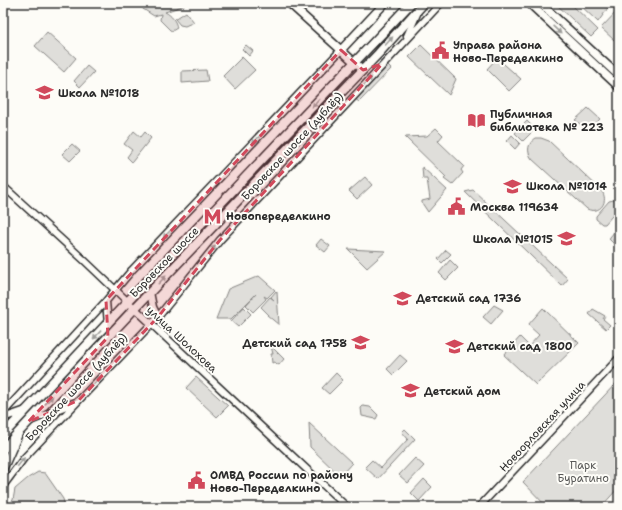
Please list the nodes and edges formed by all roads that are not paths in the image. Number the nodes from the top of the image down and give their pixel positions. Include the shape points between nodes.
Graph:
1 (289, 3) edge
2 (385, 3) edge
3 (411, 3) edge
4 (441, 3) edge
5 (528, 3) edge
6 (540, 3) edge
7 (422, 5) edge
8 (404, 42) junction
9 (341, 50) junction
10 (355, 62) junction
11 (382, 64) junction
12 (363, 70) junction
13 (619, 76) edge
14 (619, 87) edge
15 (3, 186) edge
16 (116, 290) junction
17 (150, 292) junction
18 (106, 301) junction
19 (128, 302) junction
20 (135, 308) junction
21 (158, 317) junction
22 (151, 323) junction
23 (108, 324) junction
24 (619, 358) edge
25 (80, 400) junction
26 (28, 409) junction
27 (3, 412) edge
28 (3, 418) edge
29 (28, 422) junction
30 (21, 430) junction
31 (3, 435) edge
32 (3, 449) edge
33 (3, 469) edge
34 (3, 486) edge
35 (347, 507) edge
36 (479, 507) edge

1 - 9 main road
2 - 9 main road
3 - 10 main road, Боровское шоссе
4 - 8 street, Боровское шоссе (дублёр)
5 -> 14 main road
6 - 13 main road
7 - 8 street
12 -> 7 main road, Боровское шоссе
8 - 11 street, Боровское шоссе (дублёр)
9 - 10 main road
9 -> 16 street via 132,270
10 - 12 main road
10 -> 19 main road, Боровское шоссе
11 - 12 street
21 -> 11 street, Боровское шоссе (дублёр) via 220,240
17 -> 12 main road, Боровское шоссе
15 - 16 street, улица Шолохова
16 - 18 street
16 - 19 street, улица Шолохова
17 - 20 main road, Боровское шоссе
17 - 21 street
18 - 23 street
18 - 27 street
19 - 20 street, улица Шолохова
19 - 23 main road, Боровское шоссе
20 - 22 street, улица Шолохова
29 -> 20 main road, Боровское шоссе
21 - 22 street, Боровское шоссе (дублёр)
25 -> 22 street, Боровское шоссе (дублёр)
22 - 35 street, улица Шолохова
23 -> 26 main road, Боровское шоссе
24 - 36 street, Новоорловская улица
25 - 29 street
34 -> 25 street, Боровское шоссе (дублёр) via 24,458
26 - 28 street
26 - 31 main road, Боровское шоссе
29 - 30 main road, Боровское шоссе
30 - 32 main road, Боровское шоссе
30 - 33 main road

